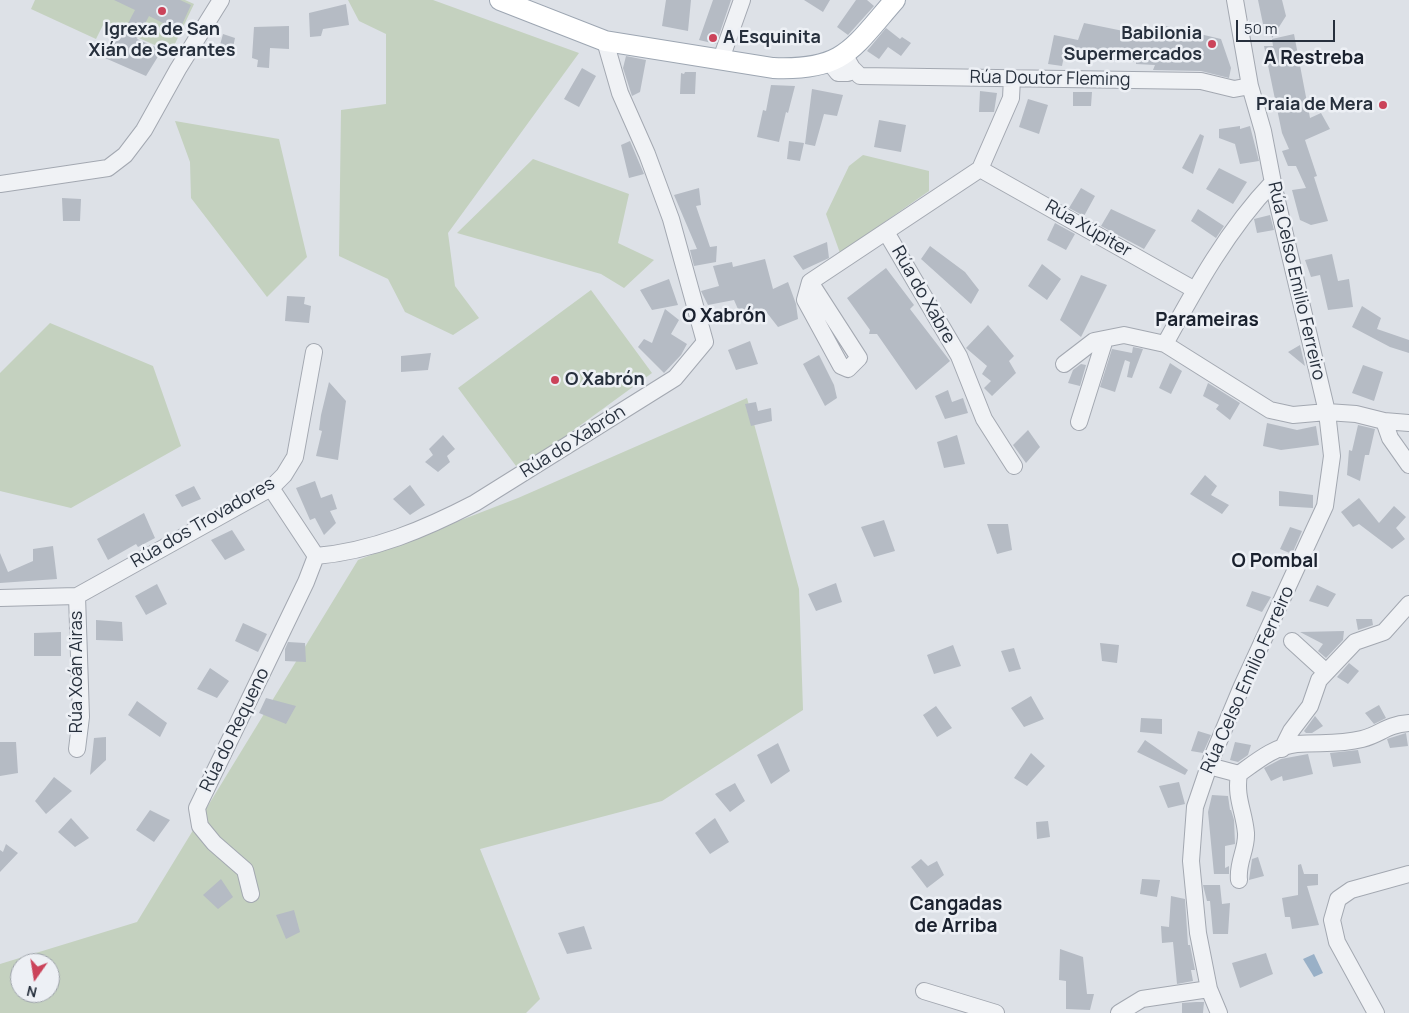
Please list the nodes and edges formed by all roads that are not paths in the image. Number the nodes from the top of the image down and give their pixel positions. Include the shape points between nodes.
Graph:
1 (221, 0) edge
2 (500, 0) edge
3 (742, 0) edge
4 (895, 0) edge
5 (1234, 0) edge
6 (605, 41) junction
7 (721, 59) junction
8 (842, 62) junction
9 (1012, 78) junction
10 (1250, 86) junction
11 (980, 169) junction
12 (1273, 182) junction
13 (0, 184) edge
14 (886, 232) junction
15 (810, 282) junction
16 (1195, 290) junction
17 (1106, 339) junction
18 (1165, 344) junction
19 (314, 352) dead end
20 (1064, 364) dead end
21 (1327, 412) junction
22 (1384, 421) junction
23 (1079, 422) dead end
24 (1409, 423) edge
25 (1409, 465) edge
26 (1014, 466) dead end
27 (271, 488) junction
28 (316, 556) junction
29 (77, 596) junction
30 (0, 598) edge
31 (1409, 604) edge
32 (1292, 640) dead end
33 (1326, 672) junction
34 (1409, 724) edge
35 (77, 749) dead end
36 (1282, 749) junction
37 (1209, 766) junction
38 (1239, 774) junction
39 (1409, 874) edge
40 (1239, 880) dead end
41 (251, 894) dead end
42 (1209, 989) junction
43 (924, 991) dead end
44 (996, 1013) edge
45 (1119, 1013) edge
46 (1219, 1013) edge
47 (1376, 1013) edge

1 - 13 street via 144,130 125,155 108,168
2 - 6 main road
3 - 7 street
4 - 8 main road
5 - 10 street, Rúa Celso Emilio Ferreiro
6 - 7 main road
6 - 28 street, Rúa do Xabrón via 620,93 671,219 705,342 674,378 475,503 388,542
7 - 8 main road via 800,69
8 - 9 street, Rúa Doutor Fleming via 860,76
9 - 10 street, Rúa Doutor Fleming via 1201,81 1234,89
9 - 11 street via 1011,98
10 - 12 street, Rúa Celso Emilio Ferreiro
11 - 14 street, Rúa do Xabre
11 - 16 street, Rúa Xúpiter
12 - 16 street via 1250,206
12 - 21 street, Rúa Celso Emilio Ferreiro
14 - 15 street
14 - 26 street, Rúa do Xabre via 958,356 984,419
15 - 15 street via 805,300 841,366 848,369 859,358
16 - 18 street
17 - 18 street via 1124,335
17 - 20 street via 1094,341
17 - 23 street
18 - 21 street via 1270,410 1293,415
19 - 27 street, Rúa dos Trovadores via 295,457
21 - 22 street via 1356,414
21 - 37 street, Rúa Celso Emilio Ferreiro via 1332,456 1325,506
22 - 24 street
22 - 25 street via 1390,438
27 - 28 street
27 - 29 street, Rúa dos Trovadores
28 - 41 street, Rúa do Requeno via 197,808 200,826 245,870
29 - 30 street, Rúa dos Trovadores
29 - 35 street, Rúa Xoán Airas via 80,717
31 - 33 street via 1384,632 1355,642
32 - 33 street
33 - 36 street via 1319,680 1310,706
34 - 36 street via 1392,724 1364,739 1332,745 1296,744
36 - 38 street via 1269,753
37 - 38 street
37 - 42 street, Rúa Celso Emilio Ferreiro via 1194,807 1190,861 1198,933
38 - 40 street via 1236,788 1246,833 1245,848 1238,866
39 - 47 street via 1351,890 1338,899 1332,920 1337,942
42 - 45 street via 1142,999
42 - 46 street, Rúa Celso Emilio Ferreiro
43 - 44 street

